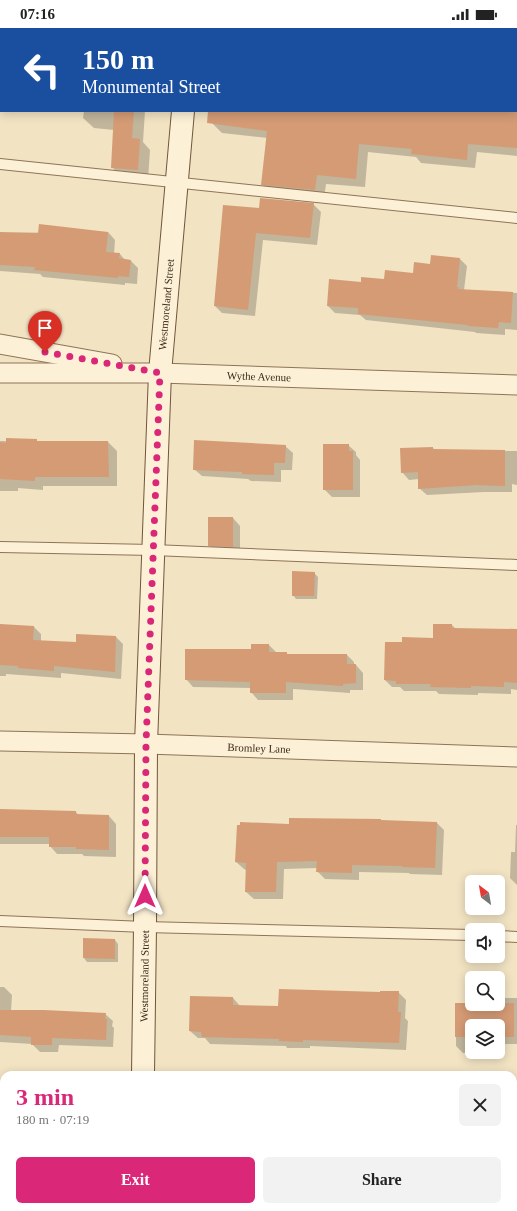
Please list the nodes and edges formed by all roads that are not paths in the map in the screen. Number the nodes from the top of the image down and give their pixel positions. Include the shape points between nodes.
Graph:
1 (183, 112) edge
2 (0, 164) edge
3 (177, 182) junction
4 (517, 218) edge
5 (0, 344) edge
6 (0, 373) edge
7 (160, 373) junction
8 (517, 385) edge
9 (0, 547) edge
10 (154, 550) junction
11 (517, 566) edge
12 (0, 741) edge
13 (146, 744) junction
14 (517, 757) edge
15 (0, 921) edge
16 (145, 927) junction
17 (465, 936) edge
18 (505, 936) edge
19 (517, 937) edge
20 (143, 1071) edge

1 - 3 street, Westmoreland Street
2 - 3 lane
3 - 4 lane
3 - 7 street, Westmoreland Street
5 - 7 street
6 - 7 street, Wythe Avenue
7 - 8 street, Wythe Avenue
7 - 10 street, Westmoreland Street
9 - 10 lane
10 - 11 lane
10 - 13 street, Westmoreland Street
12 - 13 street, Bromley Lane
13 - 14 street, Bromley Lane
13 - 16 street, Westmoreland Street
15 - 16 lane
16 - 17 lane
16 - 20 street, Westmoreland Street
18 - 19 lane

